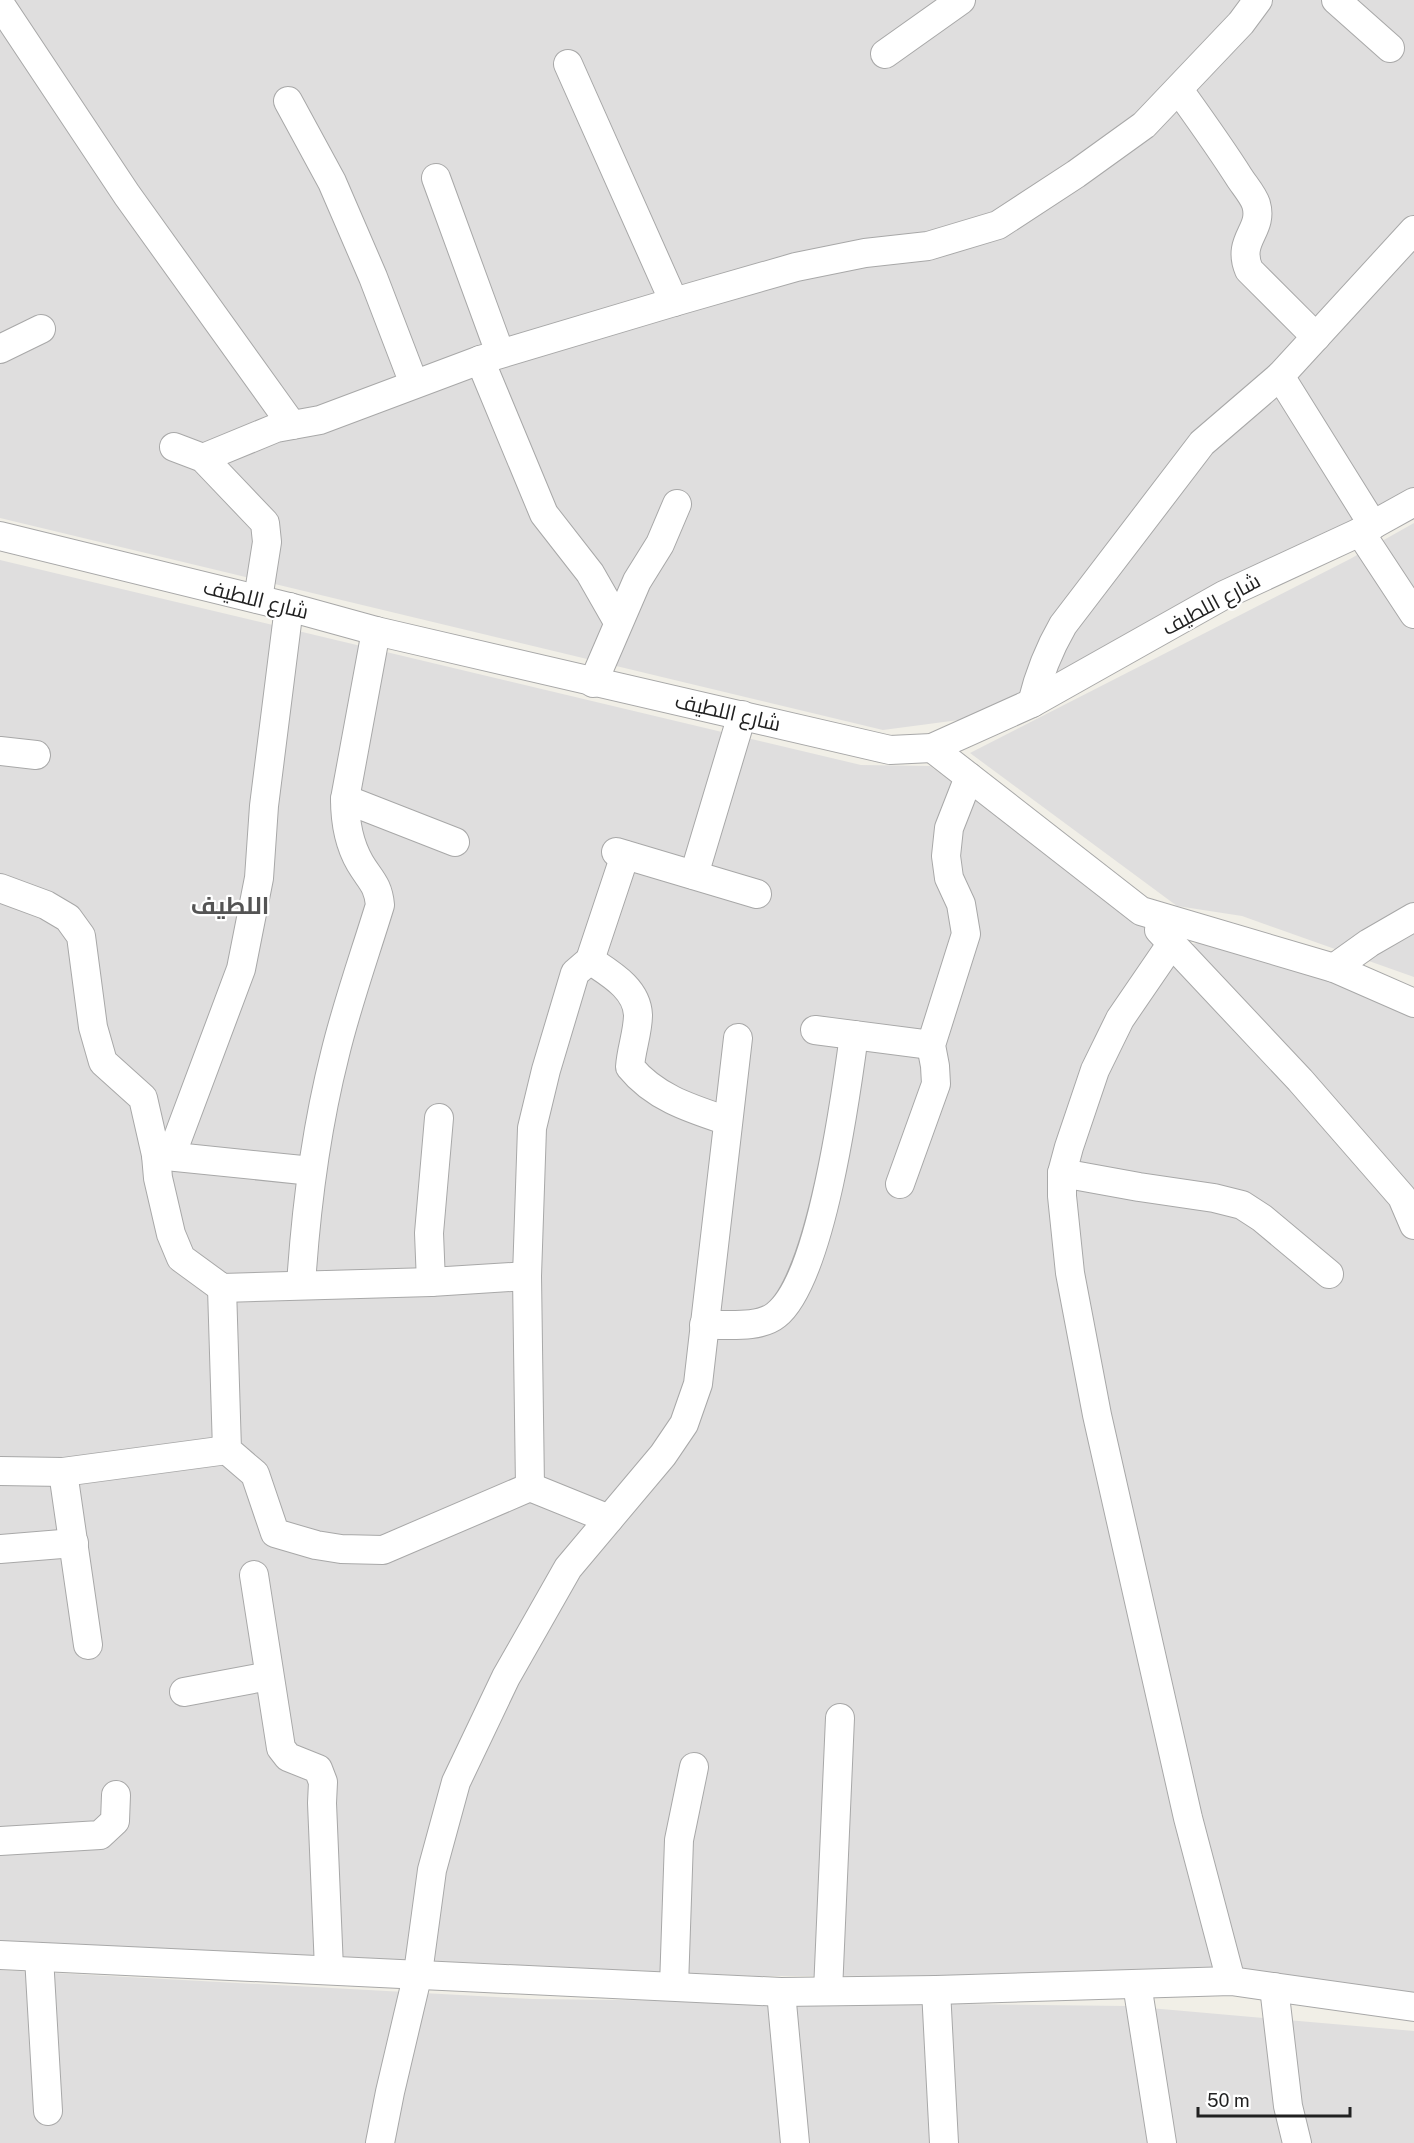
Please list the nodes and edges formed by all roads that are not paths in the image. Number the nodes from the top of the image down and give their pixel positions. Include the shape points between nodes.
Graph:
1 (961, 0) edge
2 (1258, 0) edge
3 (1336, 0) edge
4 (5, 4) edge
5 (1390, 48) dead end
6 (885, 54) dead end
7 (568, 64) dead end
8 (1179, 90) junction
9 (288, 101) dead end
10 (436, 178) dead end
11 (1414, 230) edge
12 (674, 302) junction
13 (41, 329) dead end
14 (1316, 337) junction
15 (0, 350) edge
16 (490, 356) junction
17 (1280, 376) junction
18 (414, 384) junction
19 (292, 425) junction
20 (174, 447) dead end
21 (203, 458) junction
22 (1414, 502) edge
23 (677, 504) dead end
24 (1366, 528) junction
25 (0, 536) edge
26 (258, 599) junction
27 (289, 607) junction
28 (1414, 614) edge
29 (618, 622) junction
30 (375, 631) junction
31 (592, 683) junction
32 (1032, 703) junction
33 (742, 715) junction
34 (932, 748) junction
35 (0, 751) edge
36 (36, 755) dead end
37 (969, 777) junction
38 (345, 800) junction
39 (454, 842) dead end
40 (694, 875) junction
41 (0, 888) edge
42 (757, 894) dead end
43 (1141, 911) junction
44 (1414, 917) edge
45 (1172, 944) junction
46 (590, 960) junction
47 (1334, 968) junction
48 (1414, 1002) edge
49 (815, 1030) dead end
50 (854, 1035) junction
51 (738, 1038) dead end
52 (931, 1046) junction
53 (439, 1118) dead end
54 (728, 1121) junction
55 (163, 1156) junction
56 (312, 1171) junction
57 (1062, 1173) junction
58 (900, 1184) dead end
59 (1414, 1225) edge
60 (1329, 1274) dead end
61 (527, 1276) junction
62 (431, 1282) junction
63 (302, 1285) junction
64 (222, 1288) junction
65 (704, 1325) junction
66 (227, 1450) junction
67 (0, 1471) edge
68 (63, 1472) junction
69 (530, 1487) junction
70 (609, 1519) junction
71 (74, 1543) junction
72 (0, 1549) edge
73 (254, 1575) dead end
74 (88, 1645) dead end
75 (269, 1676) junction
76 (184, 1692) dead end
77 (840, 1718) dead end
78 (694, 1767) dead end
79 (116, 1795) dead end
80 (0, 1841) edge
81 (0, 1955) edge
82 (39, 1957) junction
83 (329, 1969) junction
84 (418, 1973) junction
85 (1231, 1981) junction
86 (1137, 1984) junction
87 (674, 1986) junction
88 (1274, 1987) junction
89 (936, 1990) junction
90 (828, 1991) junction
91 (782, 1992) junction
92 (1414, 2007) edge
93 (48, 2111) dead end
94 (380, 2143) edge
95 (795, 2143) edge
96 (944, 2143) edge
97 (1162, 2143) edge
98 (1297, 2143) edge

1 - 6 street
2 - 8 street
3 - 5 street
4 - 19 street via 127,195
7 - 12 street
8 - 12 street via 1144,125 998,225 928,246 796,267
8 - 14 street via 1256,204 1257,222 1245,246 1250,270
9 - 18 street via 332,182
10 - 16 street
11 - 14 street
12 - 16 street
13 - 15 street
14 - 17 street
16 - 18 street
16 - 29 street via 544,514 590,573
17 - 24 street
17 - 32 street via 1197,449 1063,626 1049,650
18 - 19 street via 320,420
19 - 21 street
20 - 21 street
21 - 26 street via 265,523 267,542
22 - 24 street, شارع اللطيف
23 - 29 street
24 - 28 street
24 - 32 street, شارع اللطيف via 1224,594
25 - 26 street, شارع اللطيف
26 - 27 street, شارع اللطيف
27 - 30 street, شارع اللطيف
27 - 55 street via 259,878 242,969
29 - 31 street
30 - 31 street, شارع اللطيف
30 - 38 street
31 - 33 street, شارع اللطيف
32 - 34 street, شارع اللطيف
33 - 34 street, شارع اللطيف via 890,750
33 - 40 street
34 - 37 street
35 - 36 street
37 - 43 street
37 - 52 street via 950,828 946,856 966,934
38 - 39 street
38 - 56 street via 345,823 359,861 378,889 380,905 335,1053
40 - 42 street
40 - 46 street via 620,853
41 - 55 street via 68,918 81,936 93,1027 103,1062 143,1098
43 - 45 street
43 - 47 street
44 - 47 street
45 - 57 street via 1120,1019 1095,1070
45 - 59 street via 1300,1080 1402,1197
46 - 54 street via 630,993 638,1014 630,1067 639,1078 676,1103
46 - 61 street via 575,973 532,1128
47 - 48 street
49 - 50 street
50 - 52 street
50 - 65 street via 830,1180 810,1256 789,1301 775,1316 758,1323
51 - 54 street
52 - 58 street via 936,1084
53 - 62 street via 429,1233
54 - 65 street
55 - 56 street
55 - 64 street via 158,1178 181,1258
56 - 63 street
57 - 60 street via 1242,1205
57 - 85 street via 1070,1274 1097,1415 1188,1818
61 - 62 street
61 - 69 street
62 - 63 street
63 - 64 street
64 - 66 street
65 - 70 street via 698,1384 684,1424
66 - 68 street
66 - 69 street via 255,1474 275,1533 341,1549 383,1550
67 - 68 street
68 - 71 street
69 - 70 street
70 - 84 street via 568,1568 506,1677 456,1782 432,1870
71 - 72 street
71 - 74 street
73 - 75 street
75 - 76 street
75 - 83 street via 281,1748 288,1757 318,1769 323,1782
77 - 90 street
78 - 87 street via 679,1840
79 - 80 street via 115,1821 99,1835
81 - 82 street
82 - 83 street
82 - 93 street
83 - 84 street
84 - 87 street
84 - 94 street
85 - 86 street
85 - 88 street
86 - 89 street
86 - 97 street
87 - 91 street
88 - 92 street
88 - 98 street via 1288,2106
89 - 90 street
89 - 96 street
90 - 91 street
91 - 95 street

